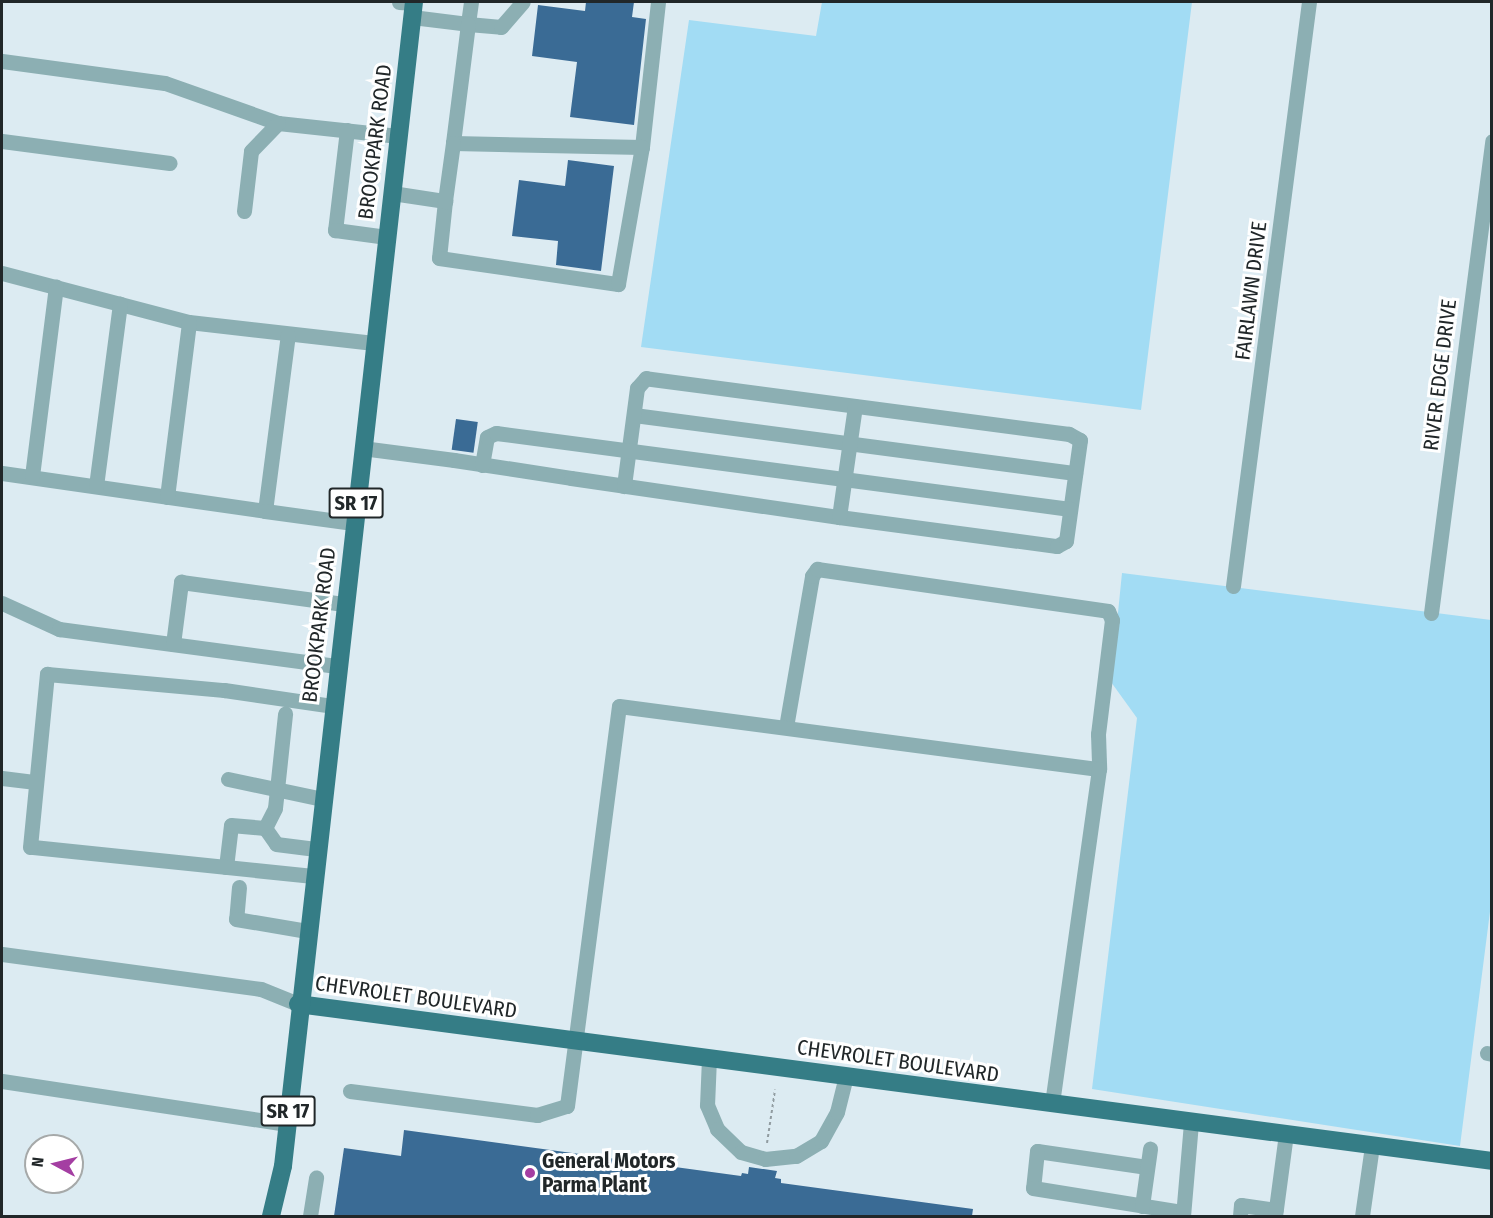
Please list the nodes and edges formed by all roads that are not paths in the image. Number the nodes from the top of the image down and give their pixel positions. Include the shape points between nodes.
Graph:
1 (471, 2) edge
2 (523, 2) edge
3 (658, 2) edge
4 (1309, 2) edge
5 (410, 6) edge
6 (468, 24) junction
7 (2, 61) edge
8 (278, 123) junction
9 (347, 130) junction
10 (398, 136) junction
11 (2, 141) edge
12 (1491, 141) edge
13 (453, 143) junction
14 (642, 147) junction
15 (170, 163) dead end
16 (392, 194) junction
17 (445, 201) junction
18 (243, 211) dead end
19 (387, 237) junction
20 (2, 273) edge
21 (56, 287) junction
22 (120, 304) junction
23 (189, 322) junction
24 (288, 335) junction
25 (374, 343) junction
26 (855, 406) junction
27 (634, 415) junction
28 (850, 442) junction
29 (362, 448) junction
30 (629, 451) junction
31 (482, 465) junction
32 (1076, 472) junction
33 (2, 473) edge
34 (32, 476) junction
35 (844, 479) junction
36 (96, 486) junction
37 (624, 486) junction
38 (166, 497) junction
39 (1070, 509) junction
40 (265, 511) junction
41 (839, 517) junction
42 (353, 523) junction
43 (1233, 586) dead end
44 (2, 603) edge
45 (344, 604) junction
46 (1431, 613) dead end
47 (173, 644) junction
48 (337, 666) junction
49 (332, 706) junction
50 (285, 714) dead end
51 (786, 728) junction
52 (1099, 769) junction
53 (2, 778) edge
54 (228, 779) dead end
55 (36, 782) junction
56 (277, 789) junction
57 (322, 799) junction
58 (265, 828) junction
59 (316, 849) junction
60 (226, 867) junction
61 (313, 876) junction
62 (238, 887) dead end
63 (307, 930) junction
64 (2, 954) edge
65 (298, 1004) junction
66 (575, 1041) junction
67 (709, 1058) junction
68 (846, 1076) junction
69 (2, 1081) edge
70 (351, 1091) dead end
71 (1052, 1104) junction
72 (1191, 1122) junction
73 (286, 1124) junction
74 (1286, 1134) junction
75 (1372, 1146) junction
76 (1150, 1149) dead end
77 (1491, 1161) edge
78 (1147, 1167) junction
79 (316, 1177) dead end
80 (1148, 1207) junction
81 (1275, 1213) edge
82 (1183, 1214) edge
83 (272, 1216) edge
84 (310, 1216) edge
85 (1240, 1216) edge
86 (1362, 1216) edge

1 - 6 street
2 - 6 street via 506,26
3 - 14 street
4 - 43 street, FAIRLAWN DRIVE
5 - 6 street
5 - 10 main road, BROOKPARK ROAD / SR 17
6 - 13 street
7 - 8 street via 165,83
8 - 9 street
8 - 18 street via 251,151
9 - 10 street
9 - 19 street via 335,230
10 - 16 main road, BROOKPARK ROAD / SR 17
11 - 15 street
12 - 46 street, RIVER EDGE DRIVE
13 - 14 street
13 - 17 street
14 - 17 street via 618,284 439,258
16 - 17 street
16 - 19 main road, BROOKPARK ROAD / SR 17
19 - 25 main road, BROOKPARK ROAD / SR 17
20 - 21 street
21 - 22 street
21 - 34 street
22 - 23 street
22 - 36 street
23 - 24 street
23 - 38 street
24 - 25 street
24 - 40 street
25 - 29 main road, BROOKPARK ROAD / SR 17
26 - 27 street via 646,378 637,388
26 - 28 street
26 - 32 street via 1077,435 1080,440
27 - 28 street
27 - 30 street
28 - 32 street
28 - 35 street
29 - 31 street
29 - 42 main road, BROOKPARK ROAD / SR 17
30 - 31 street via 490,434
30 - 35 street
30 - 37 street
31 - 37 street
32 - 39 street
33 - 34 street
34 - 36 street
35 - 39 street
35 - 41 street
36 - 38 street
37 - 41 street
38 - 40 street
39 - 41 street via 1066,541 1057,546
40 - 42 street
42 - 45 main road, BROOKPARK ROAD / SR 17
44 - 47 street via 59,629
45 - 47 street via 181,582
45 - 48 main road, BROOKPARK ROAD / SR 17
47 - 48 street
48 - 49 main road, BROOKPARK ROAD / SR 17
49 - 55 street via 224,690 47,674
49 - 57 main road, BROOKPARK ROAD / SR 17
50 - 56 street
51 - 52 street
51 - 52 street via 812,576 818,569 1108,611 1112,620 1098,735
51 - 66 street via 619,706
52 - 71 street
53 - 55 street
54 - 56 street
55 - 60 street via 30,847
56 - 57 street
56 - 58 street via 275,808
57 - 59 main road, BROOKPARK ROAD / SR 17
58 - 59 street via 276,844
58 - 60 street via 231,825
59 - 61 main road, BROOKPARK ROAD / SR 17
60 - 61 street
61 - 63 main road, BROOKPARK ROAD / SR 17
62 - 63 street via 236,919
63 - 65 main road, BROOKPARK ROAD / SR 17
64 - 65 street via 261,989
65 - 66 main road, CHEVROLET BOULEVARD
65 - 73 main road, BROOKPARK ROAD / SR 17
66 - 67 main road, CHEVROLET BOULEVARD
66 - 70 street via 567,1106 537,1115
67 - 68 main road, CHEVROLET BOULEVARD
67 - 68 street via 707,1105 717,1129 741,1152 765,1159 796,1156 820,1141 837,1112
68 - 71 main road, CHEVROLET BOULEVARD
69 - 73 street
71 - 72 main road, CHEVROLET BOULEVARD
72 - 74 main road, CHEVROLET BOULEVARD
72 - 82 street
73 - 83 main road, BROOKPARK ROAD / SR 17
74 - 75 main road, CHEVROLET BOULEVARD
74 - 81 street
75 - 77 main road, CHEVROLET BOULEVARD
75 - 86 street
76 - 78 street
78 - 80 street
78 - 80 street via 1037,1151 1033,1188
79 - 84 street
80 - 82 street
81 - 85 street via 1241,1205

